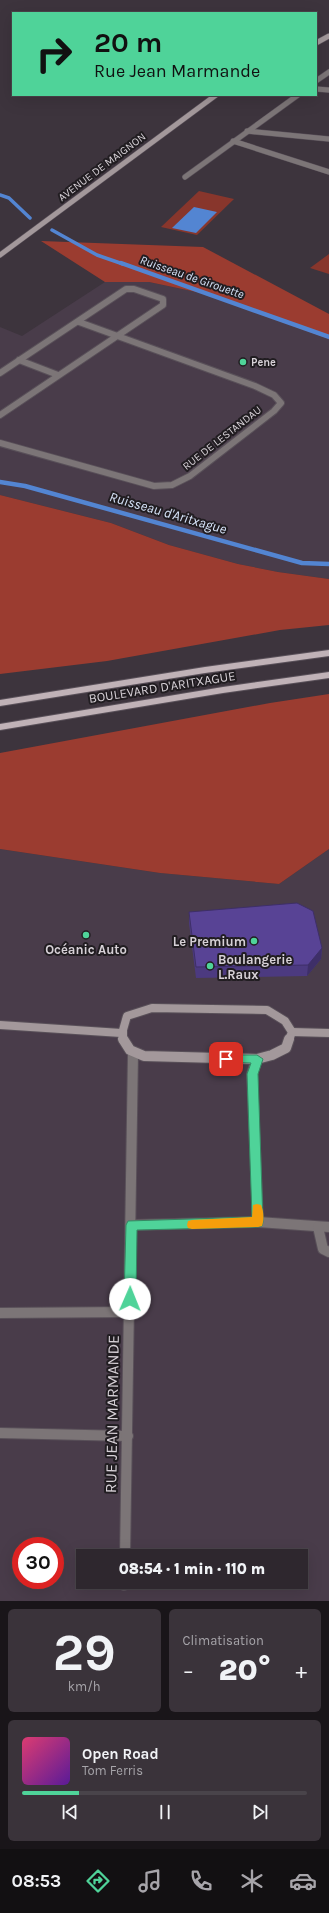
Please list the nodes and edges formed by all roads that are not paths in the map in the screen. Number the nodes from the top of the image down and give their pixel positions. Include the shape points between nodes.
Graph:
1 (329, 36) edge
2 (317, 42) edge
3 (329, 72) edge
4 (317, 80) edge
5 (317, 89) edge
6 (329, 90) edge
7 (215, 96) edge
8 (297, 96) edge
9 (247, 131) junction
10 (329, 139) edge
11 (233, 141) junction
12 (329, 172) edge
13 (185, 177) dead end
14 (0, 255) edge
15 (79, 322) junction
16 (117, 336) junction
17 (19, 360) junction
18 (0, 373) edge
19 (58, 375) junction
20 (0, 415) edge
21 (0, 443) edge
22 (329, 653) edge
23 (329, 675) edge
24 (0, 703) edge
25 (0, 727) edge
26 (0, 1025) edge
27 (292, 1032) junction
28 (121, 1033) junction
29 (329, 1033) edge
30 (133, 1053) junction
31 (257, 1059) junction
32 (258, 1222) junction
33 (132, 1225) junction
34 (318, 1227) junction
35 (329, 1227) edge
36 (329, 1252) edge
37 (130, 1312) junction
38 (0, 1313) edge
39 (0, 1433) edge
40 (128, 1436) junction
41 (125, 1549) edge

1 - 2 street
3 - 4 street
5 - 6 street
7 - 14 street, AVENUE DE MAIGNON
8 - 9 street
9 - 10 street
9 - 11 street
11 - 12 street
11 - 13 street
15 - 16 street, RUE DE LESTANDAU
15 - 16 street via 126,289 134,289 163,299 163,305
15 - 17 street
16 - 19 street
16 - 21 street, RUE DE LESTANDAU via 255,386 274,395 281,402 274,411 190,476 172,485 154,486
17 - 18 street
17 - 19 street
19 - 20 street
22 - 24 main road, BOULEVARD D'ARITXAGUE via 197,671
23 - 25 main road, BOULEVARD D'ARITXAGUE
26 - 28 street
27 - 28 street via 285,1021 267,1010 152,1008 126,1016
27 - 29 street
27 - 31 street via 286,1048 272,1056
28 - 30 street via 122,1042
30 - 31 street via 144,1056
30 - 33 street, RUE JEAN MARMANDE
31 - 32 street via 252,1074
32 - 33 street
32 - 34 street
33 - 37 street, RUE JEAN MARMANDE
34 - 35 street
34 - 36 street via 323,1249
37 - 38 street
37 - 40 street, RUE JEAN MARMANDE
39 - 40 street
40 - 41 street, RUE JEAN MARMANDE

